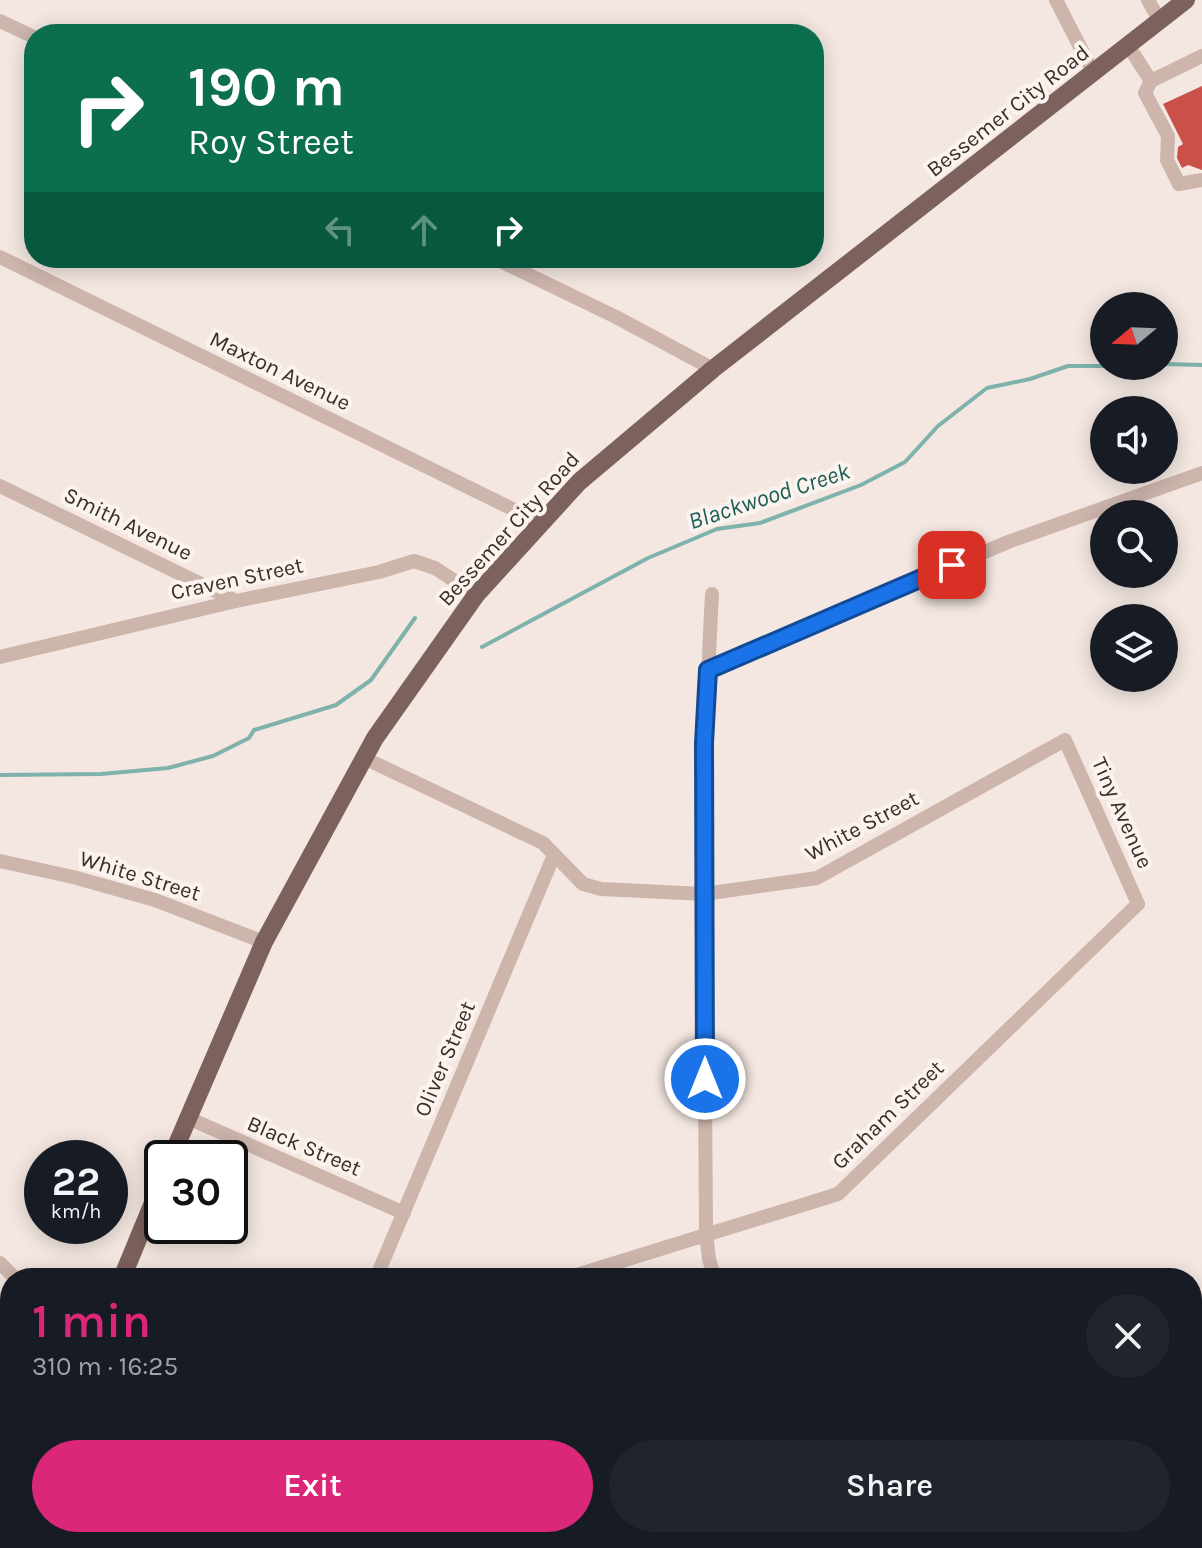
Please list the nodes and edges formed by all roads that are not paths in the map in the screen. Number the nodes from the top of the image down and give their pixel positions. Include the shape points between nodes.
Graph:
1 (1056, 0) edge
2 (1148, 0) edge
3 (1186, 0) edge
4 (0, 21) edge
5 (1160, 21) junction
6 (24, 32) edge
7 (1129, 47) junction
8 (1202, 56) edge
9 (1094, 74) junction
10 (1151, 81) junction
11 (1202, 180) edge
12 (0, 257) edge
13 (515, 268) edge
14 (713, 369) junction
15 (1202, 473) edge
16 (0, 486) edge
17 (541, 523) junction
18 (712, 594) dead end
19 (476, 595) junction
20 (236, 601) junction
21 (0, 657) edge
22 (708, 670) junction
23 (1065, 740) joint
24 (364, 758) junction
25 (554, 855) junction
26 (0, 861) edge
27 (704, 894) junction
28 (1138, 904) joint
29 (264, 942) junction
30 (188, 1118) junction
31 (179, 1140) edge
32 (404, 1213) junction
33 (144, 1225) edge
34 (706, 1233) junction
35 (126, 1268) edge
36 (380, 1268) edge
37 (598, 1268) edge
38 (712, 1268) edge

1 - 9 street
2 - 5 street
3 - 5 main road, Bessemer City Road
4 - 6 street
5 - 7 main road, Bessemer City Road
7 - 9 main road, Bessemer City Road
7 - 10 street
8 - 10 street
9 - 14 main road, Bessemer City Road
10 - 11 street via 1145,93 1168,136 1167,160 1179,184
12 - 17 street, Maxton Avenue
13 - 14 street
14 - 17 main road, Bessemer City Road via 579,482
15 - 22 street via 1008,542
16 - 20 street, Smith Avenue
17 - 19 main road, Bessemer City Road
18 - 22 street
19 - 20 street, Craven Street via 414,561
19 - 24 main road, Bessemer City Road
20 - 21 street, Craven Street
22 - 27 street
23 - 27 street, White Street via 817,878
23 - 28 street, Tiny Avenue
24 - 25 street, White Street via 543,843
24 - 29 main road, Bessemer City Road
25 - 27 street, White Street via 583,884 601,889
25 - 32 street, Oliver Street
26 - 29 street, White Street via 155,900
27 - 34 street
28 - 34 street, Graham Street via 838,1194
29 - 30 main road, Bessemer City Road
30 - 31 main road, Bessemer City Road
30 - 32 street, Black Street
32 - 36 street, Oliver Street
33 - 35 main road
34 - 37 street, Graham Street
34 - 38 street

